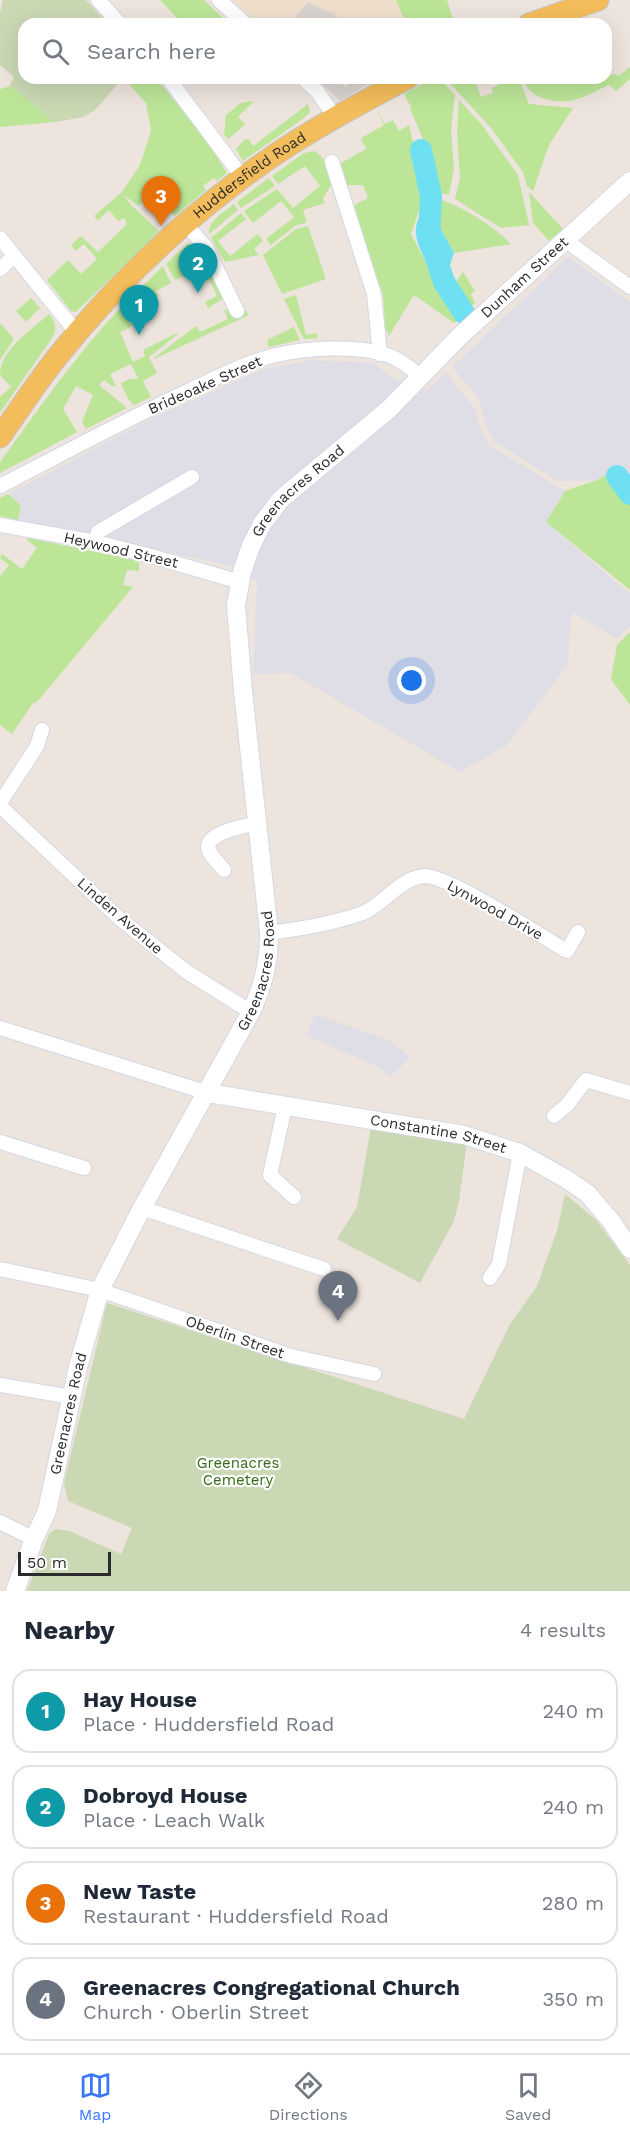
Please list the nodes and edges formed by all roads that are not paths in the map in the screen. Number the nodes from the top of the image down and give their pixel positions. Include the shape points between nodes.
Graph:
1 (99, 0) edge
2 (219, 0) edge
3 (598, 0) edge
4 (115, 18) edge
5 (238, 18) edge
6 (546, 18) edge
7 (178, 84) edge
8 (309, 84) edge
9 (397, 84) edge
10 (335, 117) junction
11 (332, 162) dead end
12 (243, 178) junction
13 (630, 181) edge
14 (186, 224) junction
15 (0, 238) edge
16 (565, 240) junction
17 (14, 256) junction
18 (0, 269) edge
19 (630, 287) edge
20 (237, 311) dead end
21 (76, 333) junction
22 (380, 354) junction
23 (420, 376) junction
24 (0, 437) edge
25 (192, 477) dead end
26 (0, 486) edge
27 (0, 525) edge
28 (96, 542) junction
29 (240, 582) junction
30 (42, 730) dead end
31 (0, 804) edge
32 (258, 823) junction
33 (224, 870) dead end
34 (578, 932) dead end
35 (269, 933) junction
36 (251, 1012) junction
37 (0, 1028) edge
38 (208, 1093) junction
39 (630, 1093) edge
40 (285, 1106) junction
41 (554, 1116) dead end
42 (0, 1142) edge
43 (520, 1153) junction
44 (84, 1168) dead end
45 (294, 1197) dead end
46 (142, 1208) junction
47 (630, 1249) edge
48 (0, 1269) edge
49 (324, 1269) dead end
50 (490, 1278) dead end
51 (100, 1290) junction
52 (374, 1374) dead end
53 (0, 1385) edge
54 (72, 1397) junction
55 (0, 1522) edge
56 (34, 1539) junction
57 (15, 1591) edge

1 - 4 street
2 - 5 street
3 - 6 main road
7 - 12 street
8 - 10 street
9 - 10 main road, Huddersfield Road
10 - 12 main road, Huddersfield Road
11 - 22 street via 374,294
12 - 14 main road, Huddersfield Road
13 - 16 street, Dunham Street
14 - 20 street via 207,249
14 - 21 main road, Huddersfield Road
15 - 17 street
16 - 19 street
16 - 23 street, Dunham Street
17 - 18 street
17 - 21 street
21 - 24 main road, Huddersfield Road
22 - 23 street, Brideoake Street via 391,356
22 - 26 street, Brideoake Street via 323,349 269,357 162,402
23 - 29 street, Greenacres Road via 389,409 281,499 251,546
25 - 28 street via 98,531
27 - 28 street, Heywood Street
28 - 29 street, Heywood Street
29 - 32 street, Greenacres Road via 236,605
30 - 31 street via 37,746
31 - 36 street, Linden Avenue via 120,919 187,972
32 - 33 street via 221,832 212,840 209,851
32 - 35 street, Greenacres Road
34 - 35 street, Lynwood Drive via 567,951 466,893 428,876 412,880 365,912 316,927
35 - 36 street, Greenacres Road via 267,969
36 - 38 street, Greenacres Road
37 - 38 street
38 - 40 street, Constantine Street
38 - 46 street, Greenacres Road
39 - 41 street via 586,1080
40 - 43 street, Constantine Street via 464,1135
40 - 45 street via 270,1175
42 - 44 street
43 - 47 street, Constantine Street via 588,1194
43 - 50 street via 499,1264
46 - 49 street
46 - 51 street, Greenacres Road
48 - 51 street, Oberlin Street
51 - 52 street, Oberlin Street via 291,1356
51 - 54 street, Greenacres Road
53 - 54 street
54 - 56 street, Greenacres Road via 47,1511
55 - 56 street
56 - 57 street, Greenacres Road

